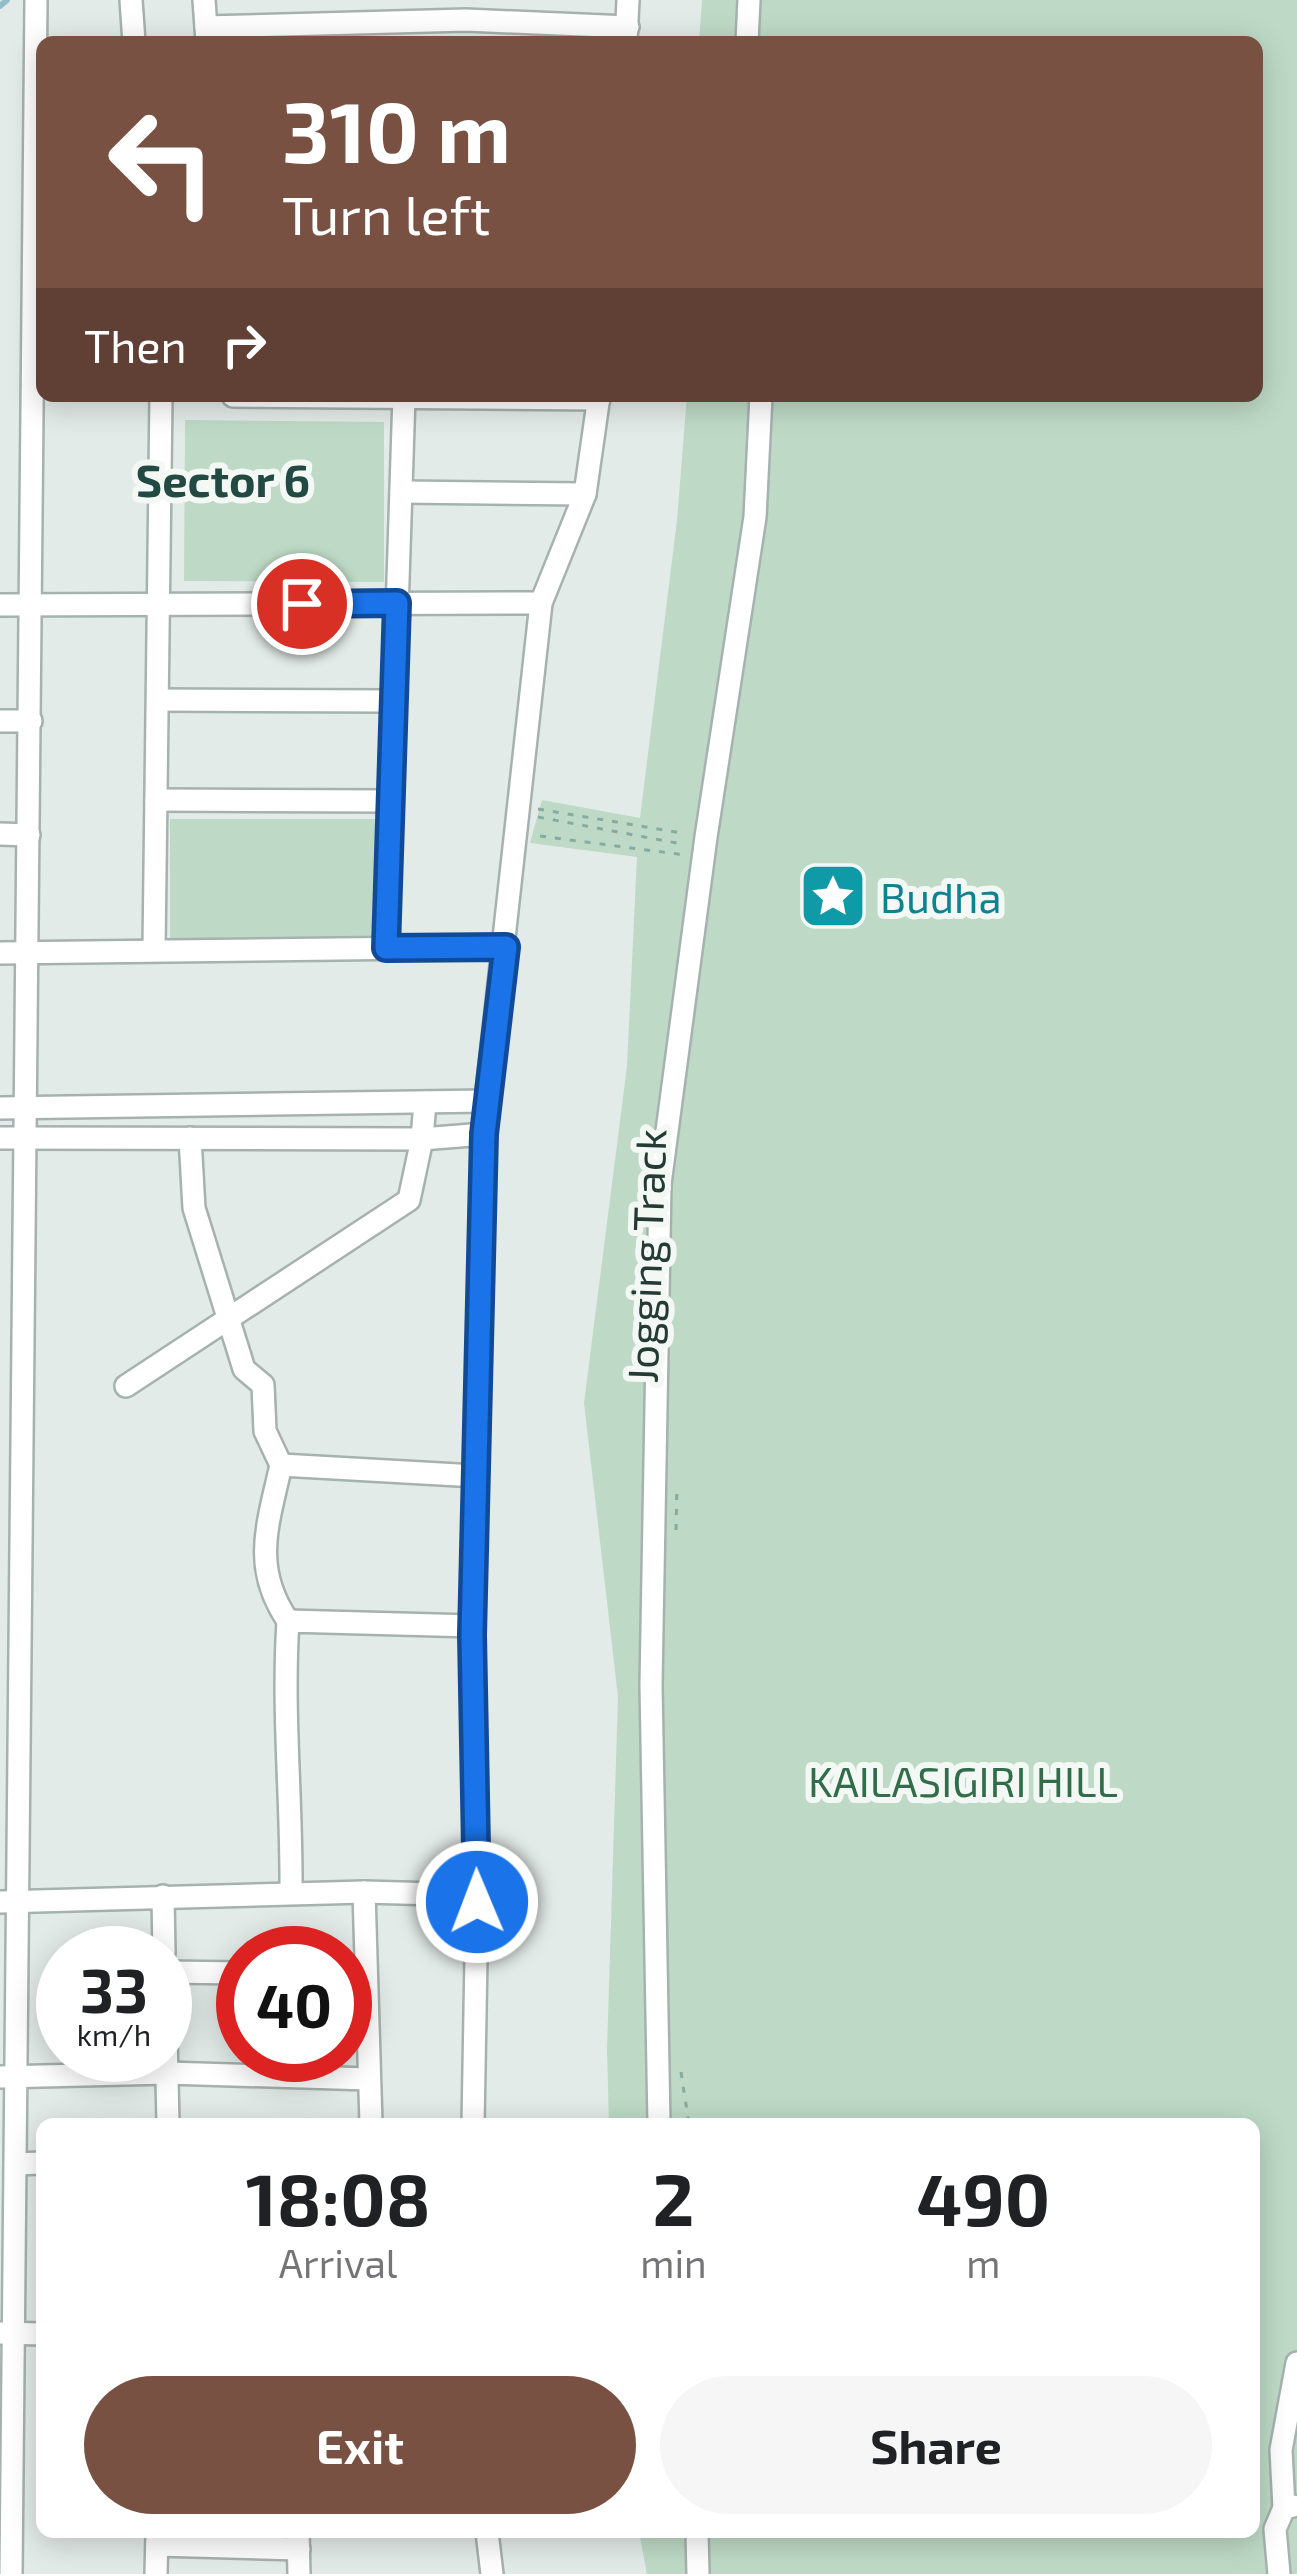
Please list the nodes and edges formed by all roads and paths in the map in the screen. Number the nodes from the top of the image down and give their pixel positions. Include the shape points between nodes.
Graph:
1 (131, 0) edge
2 (204, 0) edge
3 (628, 0) edge
4 (748, 0) edge
5 (37, 4) edge
6 (466, 10) edge
7 (206, 34) edge
8 (627, 34) edge
9 (38, 36) edge
10 (134, 36) edge
11 (747, 36) edge
12 (36, 377) edge
13 (161, 402) edge
14 (404, 402) edge
15 (598, 402) edge
16 (761, 402) edge
17 (401, 492) junction
18 (585, 494) junction
19 (397, 603) junction
20 (541, 603) junction
21 (0, 605) edge
22 (32, 605) junction
23 (158, 605) junction
24 (158, 700) junction
25 (394, 701) junction
26 (0, 721) edge
27 (31, 721) junction
28 (156, 800) junction
29 (391, 801) junction
30 (0, 834) edge
31 (29, 835) junction
32 (532, 835) dead end
33 (705, 848) junction
34 (506, 947) junction
35 (386, 948) junction
36 (154, 950) junction
37 (0, 953) edge
38 (28, 953) junction
39 (486, 1101) junction
40 (425, 1102) junction
41 (0, 1108) edge
42 (27, 1108) junction
43 (484, 1134) junction
44 (0, 1138) edge
45 (26, 1138) junction
46 (190, 1138) junction
47 (422, 1139) junction
48 (231, 1320) junction
49 (0, 1332) edge
50 (24, 1333) junction
51 (126, 1386) dead end
52 (281, 1465) junction
53 (673, 1470) dead end
54 (11, 1474) edge
55 (476, 1476) junction
56 (676, 1532) dead end
57 (10, 1621) edge
58 (288, 1621) junction
59 (473, 1625) junction
60 (10, 1748) edge
61 (364, 1892) junction
62 (291, 1893) junction
63 (163, 1896) junction
64 (477, 1902) junction
65 (9, 1903) edge
66 (164, 1926) edge
67 (361, 1926) edge
68 (680, 2068) dead end
69 (8, 2076) edge
70 (166, 2082) edge
71 (369, 2082) edge
72 (168, 2118) edge
73 (371, 2118) edge
74 (473, 2118) edge
75 (659, 2118) edge
76 (688, 2118) edge
77 (10, 2172) edge
78 (7, 2334) edge
79 (1297, 2363) edge
80 (1290, 2507) edge
81 (488, 2538) edge
82 (697, 2538) edge
83 (157, 2539) edge
84 (298, 2540) edge
85 (6, 2543) edge
86 (11, 2574) edge
87 (156, 2574) edge
88 (299, 2574) edge
89 (492, 2574) edge
90 (698, 2574) edge
91 (1279, 2574) edge

1 - 10 street
2 - 7 street
3 - 8 street
4 - 11 street
5 - 9 street
6 - 7 street
6 - 8 street
12 - 22 street
13 - 23 street
14 - 17 street
15 - 18 street
16 - 33 street via 755,517
17 - 18 street
17 - 19 street
18 - 20 street
19 - 20 street
19 - 23 street
19 - 25 street
20 - 34 street
21 - 22 street
22 - 23 street
22 - 27 street
23 - 24 street
24 - 25 street
24 - 28 street
25 - 29 street
26 - 27 street
27 - 31 street
28 - 29 street
28 - 36 street
29 - 35 street
30 - 31 street
31 - 38 street
32 - 33 path
33 - 33 path via 538,808 536,816
33 - 75 street via 660,1184 651,1685
34 - 35 street
34 - 39 street
35 - 36 street
36 - 38 street
37 - 38 street
38 - 42 street
39 - 40 street
39 - 43 street
40 - 42 street
40 - 47 street
41 - 42 street
42 - 45 street
43 - 47 street
43 - 55 street
44 - 45 street
45 - 46 street
45 - 50 street
46 - 47 street
46 - 48 street via 194,1208
47 - 48 street via 409,1200
48 - 51 street
48 - 52 street via 244,1369 262,1385 266,1431
49 - 50 street
50 - 54 street
52 - 55 street
52 - 58 street via 265,1543 270,1594
53 - 56 path
54 - 57 street
55 - 59 street
57 - 60 street
58 - 59 street
58 - 62 street
59 - 64 street
60 - 65 street
61 - 62 street
61 - 64 street
61 - 67 street
62 - 63 street
63 - 65 street
63 - 66 street
64 - 74 street
65 - 69 street
68 - 76 path
69 - 77 street
70 - 72 street
71 - 73 street
77 - 78 street
78 - 85 street
79 - 80 street via 1281,2450
80 - 91 street via 1275,2529
81 - 89 street
82 - 90 street
83 - 84 street
83 - 87 street
84 - 88 street
85 - 86 street

